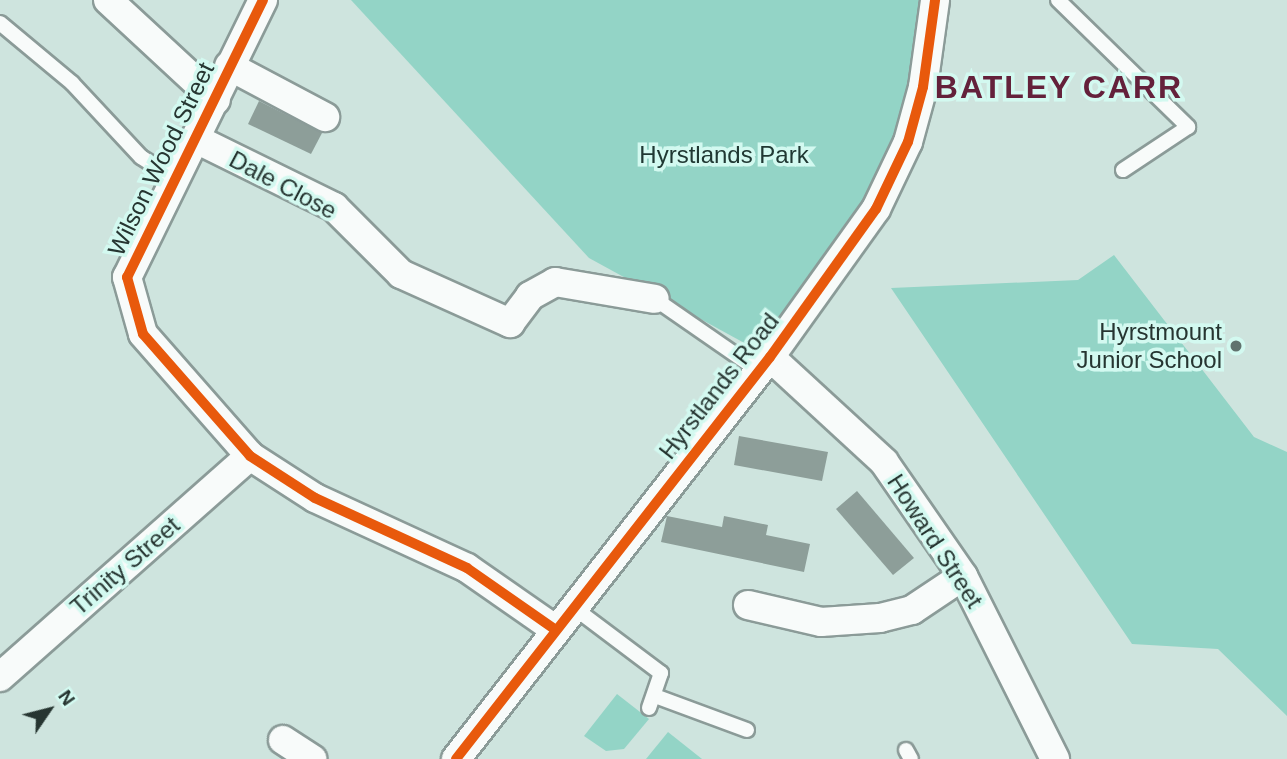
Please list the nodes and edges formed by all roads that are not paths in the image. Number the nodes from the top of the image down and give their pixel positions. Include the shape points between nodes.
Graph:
1 (108, 0) edge
2 (263, 0) edge
3 (935, 0) edge
4 (1058, 0) edge
5 (0, 23) edge
6 (229, 66) junction
7 (216, 100) junction
8 (325, 117) dead end
9 (198, 140) junction
10 (1124, 170) dead end
11 (179, 181) junction
12 (655, 299) joint
13 (764, 364) junction
14 (250, 456) junction
15 (963, 576) junction
16 (748, 605) dead end
17 (573, 607) junction
18 (553, 628) junction
19 (0, 677) edge
20 (747, 730) dead end
21 (284, 740) dead end
22 (312, 759) edge
23 (456, 759) edge
24 (1055, 759) edge

1 - 7 street
2 - 6 street, Wilson Wood Street
3 - 13 street, Hyrstlands Road via 923,87 908,142 876,209
4 - 10 lane via 1188,127
5 - 11 lane via 72,83 141,158
6 - 7 street, Wilson Wood Street
6 - 8 street
7 - 9 street, Wilson Wood Street
9 - 11 street, Wilson Wood Street
9 - 12 street, Dale Close via 334,207 401,274 510,323 530,296 555,282
11 - 14 street, Wilson Wood Street via 127,277 143,334
12 - 13 lane
13 - 15 street, Howard Street via 884,462
13 - 17 street, Hyrstlands Road
14 - 18 street, Wilson Wood Street via 315,498 467,568
14 - 19 street, Trinity Street
15 - 16 street via 912,610 880,618 821,622
15 - 24 street, Howard Street
17 - 18 street, Hyrstlands Road
17 - 20 lane via 661,673 652,702
18 - 23 street, Hyrstlands Road
21 - 22 street

